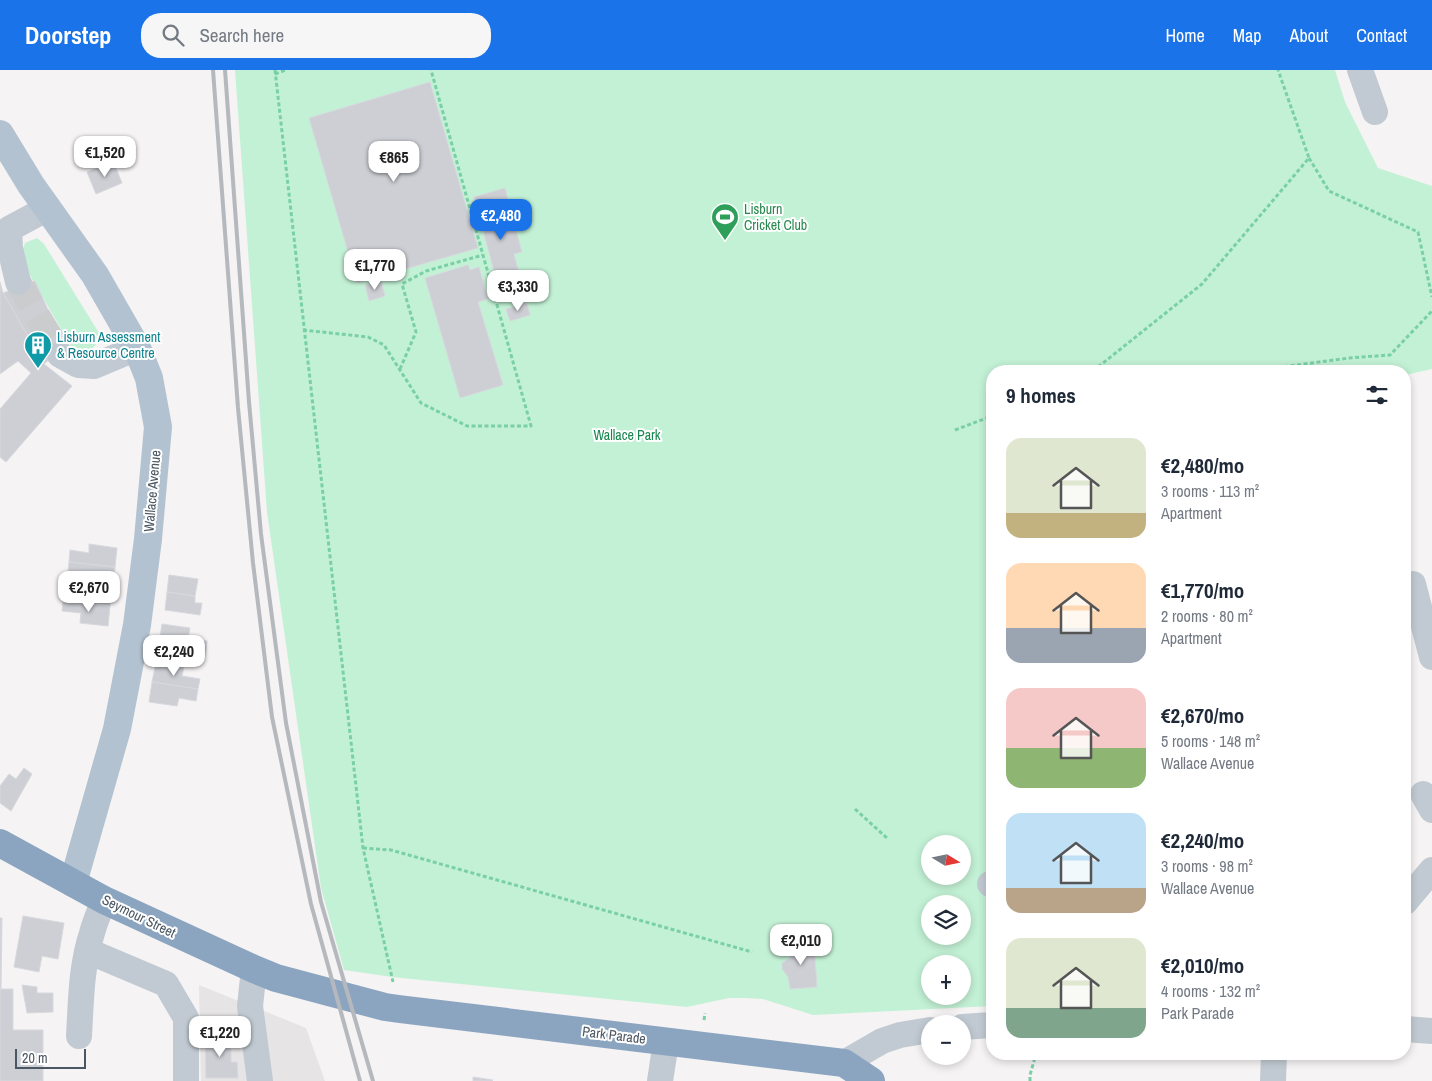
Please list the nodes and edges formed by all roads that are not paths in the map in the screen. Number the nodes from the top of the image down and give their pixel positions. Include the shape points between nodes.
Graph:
1 (1360, 70) edge
2 (1375, 112) dead end
3 (0, 134) edge
4 (48, 208) junction
5 (3, 226) edge
6 (18, 282) tunnel mouth
7 (137, 348) junction
8 (60, 355) tunnel mouth
9 (1417, 582) edge
10 (1432, 658) edge
11 (2, 843) edge
12 (1432, 870) edge
13 (73, 883) junction
14 (1411, 895) edge
15 (104, 900) junction
16 (88, 951) junction
17 (265, 974) junction
18 (392, 1008) joint
19 (986, 1025) edge
20 (971, 1026) edge
21 (1411, 1029) edge
22 (1432, 1031) edge
23 (921, 1032) edge
24 (79, 1036) dead end
25 (666, 1042) junction
26 (1274, 1060) edge
27 (844, 1062) junction
28 (186, 1081) edge
29 (260, 1081) edge
30 (660, 1081) edge
31 (872, 1081) edge
32 (1273, 1081) edge

1 - 2 street
3 - 4 main road, Wallace Avenue
4 - 5 street
4 - 7 main road, Wallace Avenue via 95,275
5 - 6 street
7 - 8 street via 94,366 78,365
7 - 13 main road, Wallace Avenue via 149,378 158,427 137,624 117,729
9 - 10 street
11 - 13 highway, Seymour Street
12 - 14 street
13 - 15 highway, Seymour Street
15 - 16 street
15 - 17 highway, Seymour Street
16 - 24 street
16 - 28 street via 166,984 186,1018
17 - 18 highway, Seymour Street
17 - 29 street via 250,1006
18 - 25 highway, Park Parade
19 - 20 street
21 - 22 street
23 - 27 street via 882,1041
25 - 27 highway, Park Parade
25 - 30 street
26 - 32 street
27 - 31 highway

